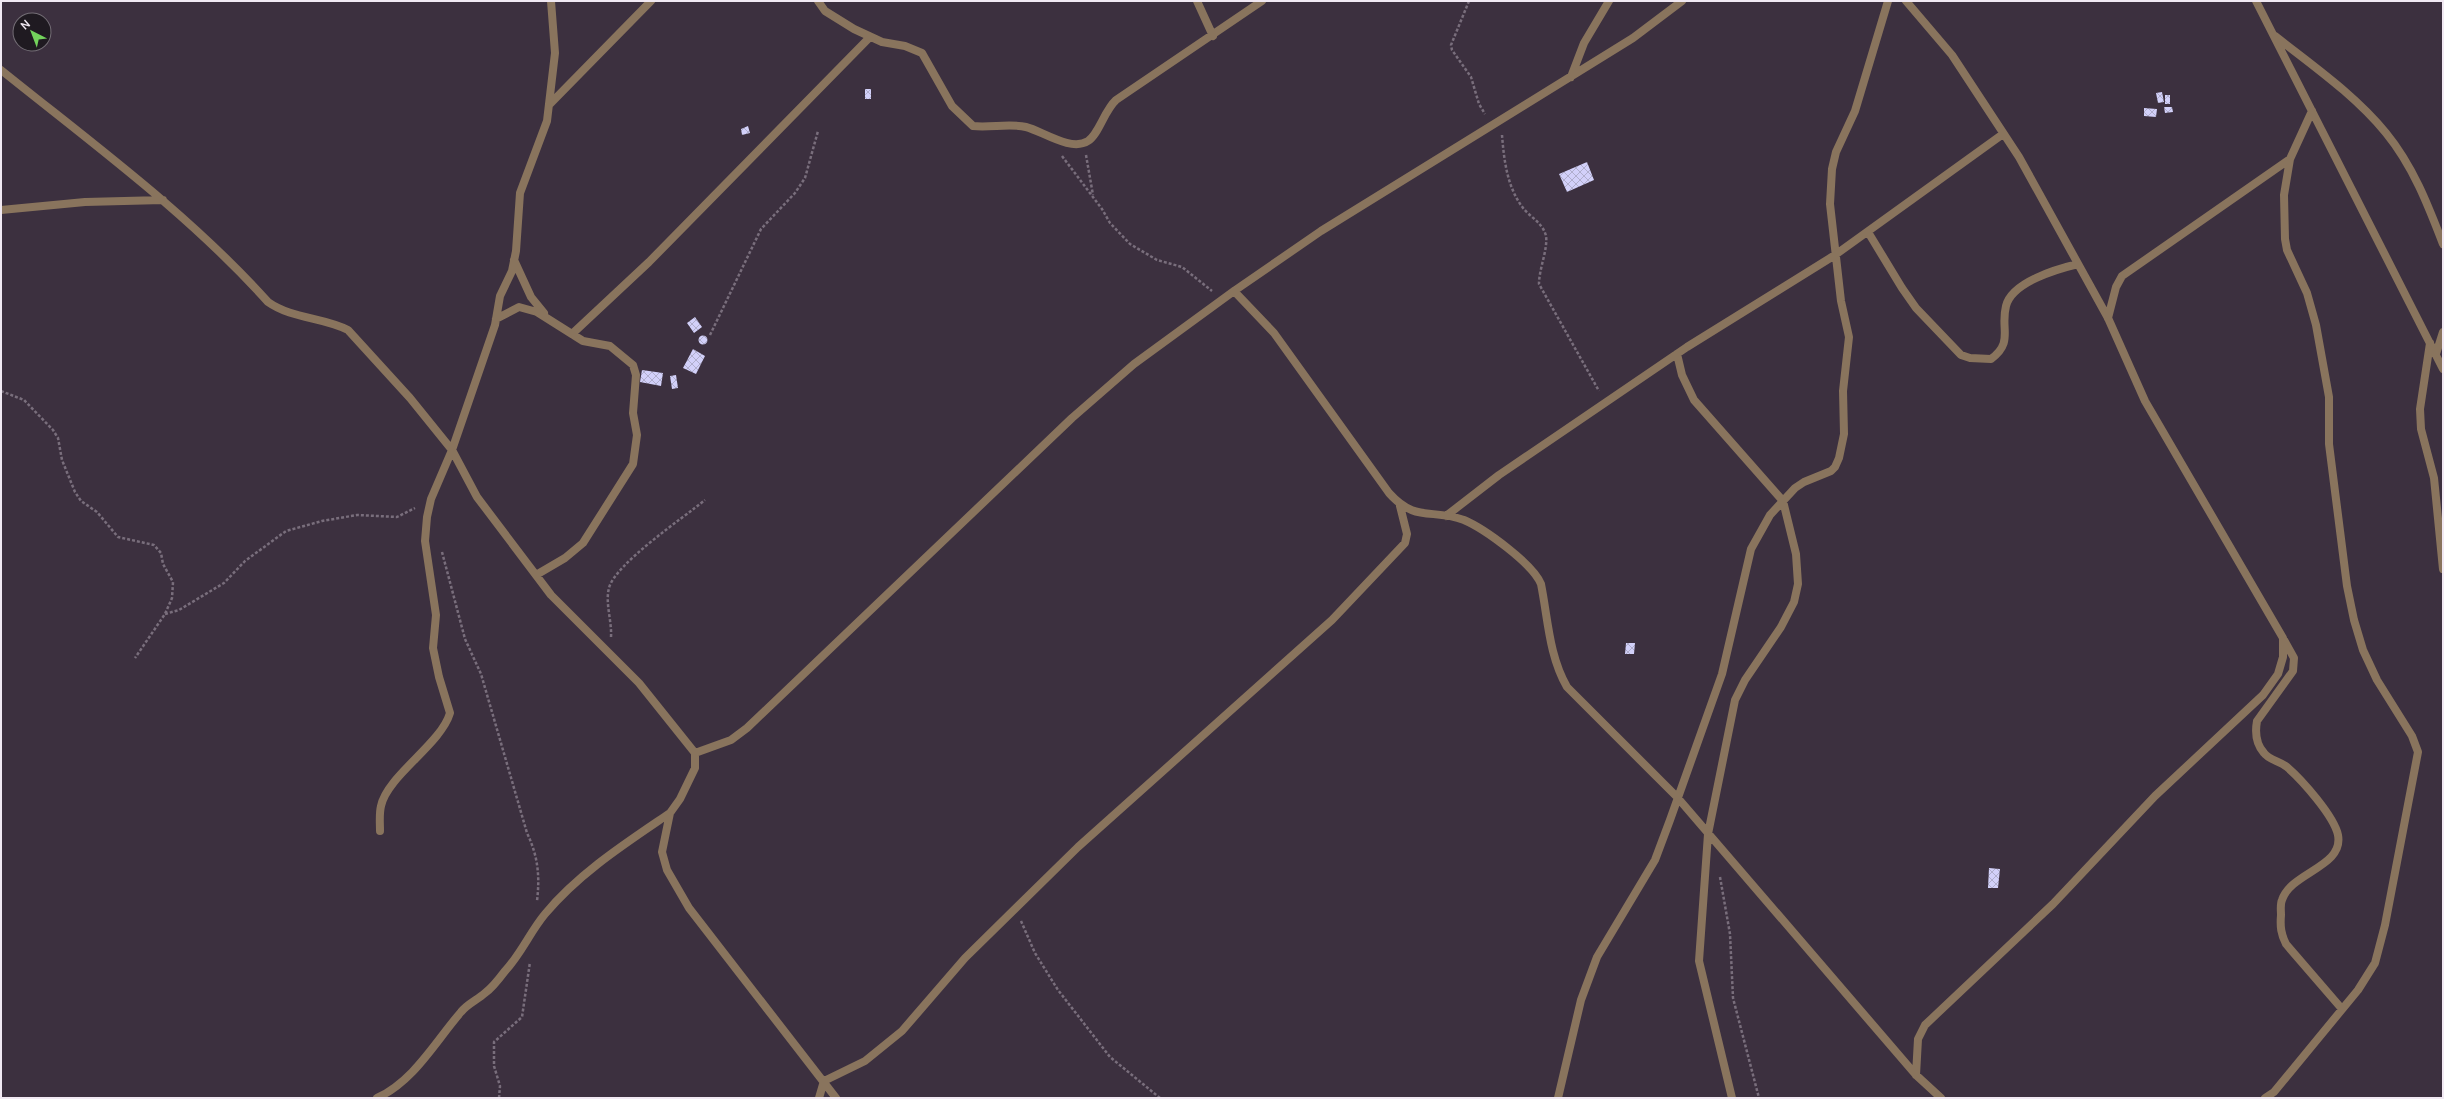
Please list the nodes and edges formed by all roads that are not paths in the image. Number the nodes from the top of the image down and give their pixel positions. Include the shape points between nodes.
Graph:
1 (551, 1) edge
2 (651, 1) edge
3 (818, 1) edge
4 (1197, 1) edge
5 (1262, 1) edge
6 (1609, 1) edge
7 (1682, 1) edge
8 (1888, 1) edge
9 (1906, 1) edge
10 (2256, 1) edge
11 (2273, 35) junction
12 (1213, 36) junction
13 (870, 37) junction
14 (1, 70) edge
15 (1571, 77) junction
16 (549, 105) junction
17 (2312, 110) junction
18 (2003, 134) junction
19 (2290, 159) junction
20 (163, 200) junction
21 (1, 210) edge
22 (1868, 232) junction
23 (2443, 244) edge
24 (1835, 255) junction
25 (514, 260) junction
26 (2078, 264) junction
27 (1234, 291) junction
28 (2108, 318) junction
29 (496, 319) junction
30 (551, 321) junction
31 (2443, 332) edge
32 (572, 334) junction
33 (2430, 343) junction
34 (1677, 354) junction
35 (2436, 354) junction
36 (2443, 369) edge
37 (452, 450) junction
38 (1783, 501) junction
39 (1400, 506) junction
40 (1446, 516) junction
41 (2443, 569) edge
42 (536, 575) junction
43 (2278, 630) junction
44 (695, 753) junction
45 (1677, 797) junction
46 (670, 813) junction
47 (380, 831) dead end
48 (1708, 834) junction
49 (2342, 1009) junction
50 (1916, 1075) junction
51 (824, 1081) junction
52 (377, 1098) edge
53 (819, 1098) edge
54 (836, 1098) edge
55 (1558, 1098) edge
56 (1732, 1098) edge
57 (1940, 1098) edge
58 (2265, 1098) edge

1 - 16 street via 556,37
2 - 16 street
3 - 13 street via 825,11
4 - 12 street
5 - 12 street
6 - 15 street via 1584,42
7 - 15 street via 1633,38
8 - 24 street via 1855,111 1836,152 1832,169 1830,204
9 - 18 street via 1952,55
10 - 11 street
11 - 17 street
11 - 23 street via 2349,96 2386,132 2410,169 2428,204
12 - 13 street via 1116,100 1088,140 1082,143 1047,138 1024,127 971,124 952,106 922,53
13 - 32 street via 649,262
14 - 20 street
15 - 27 street via 1321,231
16 - 25 street via 543,132 520,193
17 - 19 street
17 - 33 street
18 - 22 street
18 - 26 street via 2019,157
19 - 28 street via 2122,276 2116,287
19 - 49 street via 2284,195 2285,239 2287,250 2309,300 2329,397 2329,444 2346,586 2363,650 2377,680 2412,736 2418,752 2385,925 2375,963
20 - 21 street via 85,202
20 - 37 street via 214,245 268,302 279,310 338,325 348,330 410,398
22 - 24 street
22 - 26 street via 1916,308 1961,355 1970,358 1991,359 2002,350 2006,338 2006,307 2019,288 2050,272
24 - 34 street
24 - 38 street via 1849,337 1843,391 1844,434 1839,458 1834,469 1804,482
25 - 29 street via 512,271 500,296
25 - 30 street via 531,297
26 - 28 street
27 - 39 street via 1274,333
27 - 44 street via 1134,364 1072,418 747,728 732,740
28 - 43 street via 2146,401
29 - 30 street via 519,307 537,312
29 - 37 street
30 - 32 street
31 - 35 street
32 - 42 street via 584,341 610,346 633,365 636,375 633,413 637,435 636,453 633,464 583,543 565,558
33 - 35 street
33 - 41 street via 2420,409 2421,429 2434,478
34 - 38 street via 1682,375 1694,400
34 - 40 street via 1499,475
35 - 36 street
37 - 42 street via 477,498
37 - 47 street via 431,499 425,541 436,615 433,648 450,713 444,726 384,799 381,806
38 - 45 street via 1770,515 1751,549 1722,674
38 - 48 street via 1796,554 1797,592 1781,627 1745,680 1735,700
39 - 40 street via 1412,512
39 - 51 street via 1407,539 1402,549 1332,620 1078,847 965,958 902,1031 865,1061
40 - 45 street via 1474,526 1507,549 1537,575 1541,584 1555,659 1567,687
42 - 44 street via 551,595 639,683
43 - 49 street via 2291,650 2294,665 2290,676 2257,721 2258,743 2267,756 2288,768 2328,813 2336,828 2339,842 2333,856 2286,892 2281,901 2280,932 2286,944
43 - 50 street via 2283,638 2283,657 2278,674 2263,695 2155,796 2053,904 1925,1025 1918,1039
44 - 46 street via 695,768
45 - 48 street
45 - 55 street via 1655,860 1598,957 1581,1000
46 - 51 street via 662,852 667,870 689,908
46 - 52 street via 618,849 565,892 544,915 505,972 486,992 463,1009 414,1071 386,1094
48 - 50 street
48 - 56 street via 1698,961
49 - 58 street via 2274,1092
50 - 57 street
51 - 53 street
51 - 54 street

